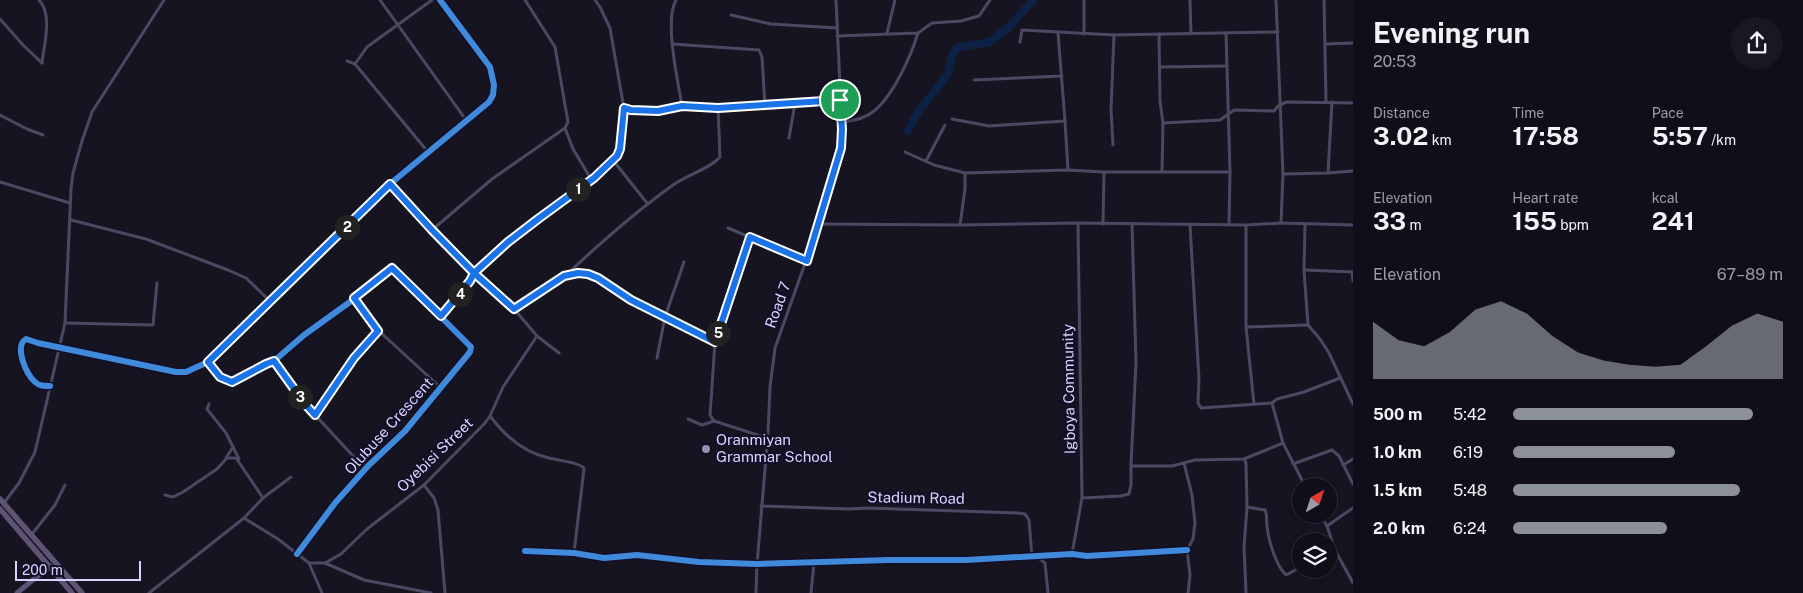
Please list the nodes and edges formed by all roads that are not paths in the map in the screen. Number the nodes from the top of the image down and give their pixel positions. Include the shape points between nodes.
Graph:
1 (39, 0) edge
2 (164, 0) edge
3 (380, 0) edge
4 (432, 0) edge
5 (440, 0) edge
6 (525, 0) edge
7 (595, 0) edge
8 (676, 0) edge
9 (836, 0) edge
10 (895, 0) edge
11 (990, 0) edge
12 (1084, 0) edge
13 (1190, 0) edge
14 (1276, 0) edge
15 (1324, 0) edge
16 (731, 15) dead end
17 (0, 19) edge
18 (398, 26) junction
19 (837, 28) junction
20 (1278, 32) junction
21 (918, 33) junction
22 (1058, 33) junction
23 (1226, 33) junction
24 (887, 34) junction
25 (1084, 34) junction
26 (1160, 34) junction
27 (1191, 34) junction
28 (1114, 35) junction
29 (837, 36) junction
30 (1020, 42) dead end
31 (1353, 43) edge
32 (672, 44) junction
33 (1325, 44) junction
34 (347, 61) dead end
35 (355, 64) junction
36 (1226, 66) junction
37 (1160, 67) junction
38 (1062, 76) junction
39 (974, 80) dead end
40 (840, 100) junction
41 (1326, 102) junction
42 (1332, 102) junction
43 (795, 103) junction
44 (1353, 103) edge
45 (765, 105) junction
46 (1279, 105) junction
47 (682, 106) junction
48 (624, 108) junction
49 (718, 108) junction
50 (0, 115) edge
51 (1228, 115) junction
52 (952, 119) dead end
53 (466, 120) junction
54 (1066, 121) junction
55 (842, 122) junction
56 (1163, 123) junction
57 (946, 125) dead end
58 (565, 128) junction
59 (43, 135) dead end
60 (789, 138) dead end
61 (1113, 145) dead end
62 (428, 152) junction
63 (905, 152) dead end
64 (612, 161) junction
65 (926, 161) junction
66 (1068, 170) junction
67 (1353, 171) edge
68 (1104, 172) junction
69 (1162, 172) junction
70 (1230, 172) junction
71 (965, 173) junction
72 (1328, 173) junction
73 (1282, 174) junction
74 (591, 179) junction
75 (0, 182) edge
76 (390, 184) junction
77 (70, 203) junction
78 (647, 203) junction
79 (71, 220) junction
80 (1078, 223) junction
81 (1281, 223) junction
82 (819, 224) junction
83 (1103, 224) junction
84 (1132, 224) junction
85 (1230, 224) junction
86 (1305, 224) junction
87 (960, 225) junction
88 (1353, 225) edge
89 (1190, 226) junction
90 (1246, 226) junction
91 (728, 228) dead end
92 (432, 230) junction
93 (750, 237) junction
94 (807, 261) junction
95 (684, 262) dead end
96 (1304, 270) junction
97 (1353, 272) edge
98 (474, 273) junction
99 (564, 276) junction
100 (1353, 281) edge
101 (157, 283) dead end
102 (354, 298) junction
103 (271, 302) junction
104 (514, 309) junction
105 (441, 316) junction
106 (665, 317) junction
107 (65, 323) junction
108 (1308, 325) junction
109 (1246, 327) junction
110 (378, 331) junction
111 (537, 336) junction
112 (715, 342) junction
113 (59, 347) junction
114 (559, 353) dead end
115 (656, 358) dead end
116 (274, 361) junction
117 (208, 362) junction
118 (1340, 378) junction
119 (50, 386) junction
120 (441, 388) junction
121 (1272, 403) junction
122 (209, 404) dead end
123 (1254, 404) junction
124 (1353, 404) edge
125 (315, 415) junction
126 (490, 416) junction
127 (688, 419) dead end
128 (714, 421) junction
129 (767, 438) junction
130 (1283, 443) junction
131 (233, 446) junction
132 (1244, 458) junction
133 (1353, 459) edge
134 (1184, 462) junction
135 (222, 463) junction
136 (1293, 464) junction
137 (1343, 465) junction
138 (1131, 466) junction
139 (244, 468) junction
140 (365, 469) junction
141 (291, 476) dead end
142 (1301, 478) edge
143 (1353, 484) edge
144 (65, 485) dead end
145 (424, 485) junction
146 (166, 494) dead end
147 (263, 498) junction
148 (1082, 498) junction
149 (1, 504) edge
150 (762, 506) junction
151 (1247, 507) junction
152 (1353, 508) edge
153 (244, 518) junction
154 (1324, 523) edge
155 (1326, 526) junction
156 (1329, 533) edge
157 (32, 534) junction
158 (1187, 550) junction
159 (525, 551) dead end
160 (574, 552) junction
161 (297, 554) junction
162 (1072, 554) junction
163 (1337, 554) edge
164 (1035, 557) junction
165 (309, 563) junction
166 (325, 563) junction
167 (814, 563) junction
168 (757, 564) junction
169 (50, 566) junction
170 (1292, 572) edge
171 (1353, 582) edge
172 (17, 593) edge
173 (72, 593) edge
174 (82, 593) edge
175 (149, 593) edge
176 (322, 593) edge
177 (431, 593) edge
178 (445, 593) edge
179 (756, 593) edge
180 (811, 593) edge
181 (1048, 593) edge
182 (1188, 593) edge
183 (1246, 593) edge

1 - 17 street via 46,12 47,24 42,63
2 - 77 street via 92,112 73,173
3 - 18 street
4 - 18 street
5 - 53 street via 490,66 493,95
6 - 58 street via 555,47 568,122
7 - 48 street via 610,28
8 - 32 street via 672,14
9 - 19 street, Road 7
10 - 24 street
11 - 21 street via 979,16 961,22 932,23
12 - 25 street
13 - 27 street
14 - 20 street
15 - 33 street
16 - 19 street via 772,24
18 - 35 street via 367,47
18 - 53 street
19 - 29 street, Road 7
20 - 23 street
20 - 46 street
21 - 24 street
21 - 55 street via 911,54 884,102 873,112
22 - 25 street
22 - 30 street via 1022,30
22 - 38 street
23 - 27 street
23 - 36 street
24 - 29 street
25 - 28 street
26 - 27 street
26 - 28 street
26 - 37 street
28 - 61 street
29 - 40 street, Road 7
31 - 33 street
32 - 45 street via 759,50
32 - 47 street
33 - 41 street
34 - 35 street
35 - 62 street
36 - 37 street
36 - 51 street
37 - 56 street
38 - 39 street
38 - 54 street
40 - 43 street
40 - 55 street, Road 7
41 - 42 street
41 - 46 street
42 - 44 street
42 - 72 street
43 - 45 street
43 - 60 street
45 - 49 street
46 - 51 street via 1274,111 1234,110
46 - 73 street
47 - 48 street via 658,111
47 - 49 street
48 - 64 street via 620,149
49 - 78 street via 720,157
50 - 59 street
51 - 56 street via 1220,120
51 - 70 street
52 - 54 street via 990,126
53 - 62 street
54 - 66 street
55 - 82 street, Road 7 via 841,148
56 - 69 street
57 - 65 street
58 - 74 street
58 - 92 street via 492,178
62 - 76 street
63 - 65 street
64 - 74 street
64 - 78 street
65 - 71 street
66 - 68 street
66 - 71 street
67 - 72 street
68 - 69 street
68 - 83 street
69 - 70 street
70 - 85 street
71 - 87 street
72 - 73 street
73 - 81 street
74 - 98 street
75 - 77 street
76 - 92 street
76 - 103 street
77 - 79 street
78 - 99 street
79 - 103 street via 146,240 228,270 246,278
79 - 107 street
80 - 83 street
80 - 87 street
80 - 148 street, Igboya Community
81 - 86 street
81 - 90 street
82 - 87 street
82 - 94 street, Road 7
83 - 84 street
84 - 89 street
84 - 138 street via 1136,362
85 - 89 street
85 - 90 street
86 - 88 street
86 - 96 street
89 - 123 street via 1198,403 1201,408
90 - 109 street
91 - 93 street
92 - 98 street
93 - 94 street
93 - 112 street
94 - 129 street, Road 7 via 775,348
95 - 106 street
96 - 97 street
96 - 108 street
97 - 100 street
98 - 104 street
98 - 105 street
99 - 104 street
99 - 106 street via 578,273 598,278
101 - 107 street via 153,325
102 - 105 street, Olubuse Crescent via 392,268
102 - 110 street
102 - 116 street, Olubuse Crescent
103 - 117 street
104 - 111 street
105 - 120 street, Olubuse Crescent via 472,350
106 - 112 street
106 - 115 street
107 - 113 street
108 - 109 street
108 - 118 street via 1329,353
109 - 123 street
110 - 120 street
110 - 125 street via 354,358
111 - 114 street
111 - 126 street, Oyebisi Street via 503,387
112 - 128 street via 710,415
113 - 117 street via 176,372 186,372
113 - 119 street
113 - 119 street via 26,339 20,346 33,381
116 - 117 street, Olubuse Crescent via 232,382 220,377
116 - 125 street
118 - 121 street
118 - 124 street
119 - 149 street via 35,452 19,483
120 - 140 street, Olubuse Crescent via 405,431
121 - 123 street
121 - 130 street
122 - 131 street via 208,409
125 - 140 street
126 - 145 street, Oyebisi Street
126 - 160 street via 517,444 535,454 583,467
127 - 128 street via 702,425
128 - 129 street
129 - 150 street, Road 7
130 - 132 street
130 - 136 street
131 - 135 street
131 - 139 street
132 - 134 street
132 - 151 street
133 - 137 street
134 - 138 street via 1172,466
134 - 158 street via 1195,523 1193,539
135 - 139 street via 228,458 236,458
135 - 146 street via 183,492 174,496
136 - 137 street via 1332,450
136 - 142 street
137 - 143 street
138 - 148 street via 1129,494
139 - 147 street
140 - 161 street, Olubuse Crescent
141 - 147 street
144 - 157 street via 55,505
145 - 166 street, Oyebisi Street via 367,529 341,554
145 - 178 street via 438,510
147 - 153 street
148 - 162 street, Igboya Community
149 - 157 main road
149 - 169 main road
150 - 164 street, Stadium Road via 1018,512 1029,520
150 - 168 street, Road 7
151 - 170 street via 1265,510 1273,550 1282,572 1286,575
151 - 183 street via 1244,547
152 - 155 street
153 - 161 street
153 - 175 street
154 - 155 street
155 - 156 street
157 - 174 main road
158 - 162 street via 1087,556
158 - 182 street
159 - 160 street
160 - 168 street via 604,558 637,555
161 - 165 street
162 - 164 street
163 - 171 street
164 - 167 street
164 - 181 street, Stadium Road via 1045,563
165 - 166 street
165 - 176 street
166 - 177 street via 364,580
167 - 168 street
167 - 180 street
168 - 179 street, Road 7
169 - 172 street
169 - 173 main road

